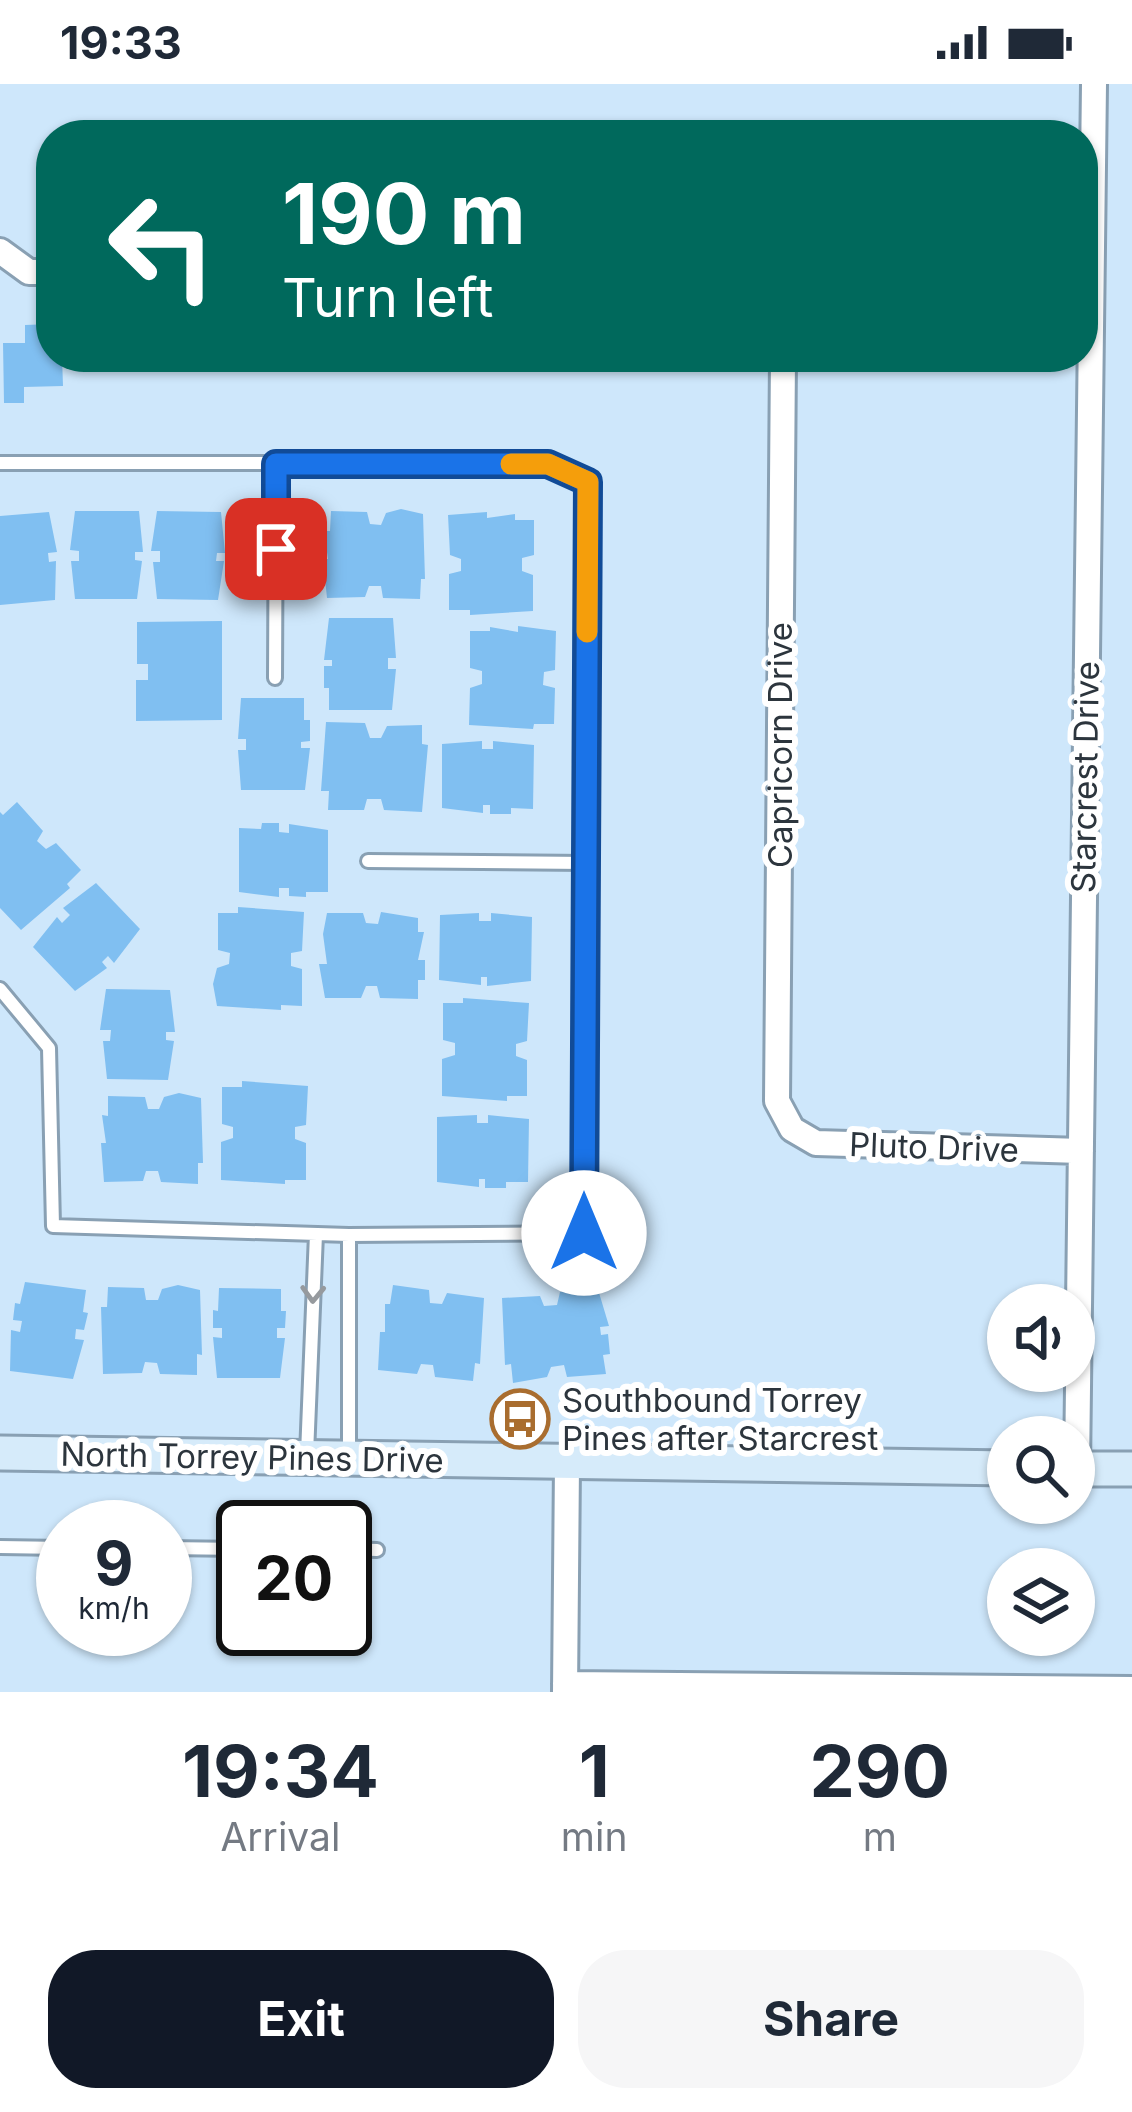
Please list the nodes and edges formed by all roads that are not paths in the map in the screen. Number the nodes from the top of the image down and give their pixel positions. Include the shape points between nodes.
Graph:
1 (1094, 84) edge
2 (1094, 120) edge
3 (3, 255) edge
4 (36, 272) edge
5 (783, 372) edge
6 (1090, 372) edge
7 (0, 464) edge
8 (276, 464) junction
9 (275, 678) dead end
10 (368, 861) dead end
11 (586, 863) junction
12 (0, 989) edge
13 (792, 1130) joint
14 (1081, 1151) junction
15 (316, 1234) junction
16 (349, 1235) junction
17 (1076, 1416) edge
18 (0, 1453) edge
19 (307, 1458) junction
20 (349, 1459) junction
21 (567, 1463) junction
22 (987, 1468) edge
23 (1095, 1469) edge
24 (1132, 1469) edge
25 (0, 1547) edge
26 (36, 1548) edge
27 (372, 1550) edge
28 (376, 1550) dead end
29 (565, 1688) edge
30 (877, 1689) edge
31 (1132, 1689) edge

1 - 2 street, Starcrest Drive
3 - 4 street
5 - 13 street, Capricorn Drive via 777,1100
6 - 14 street, Starcrest Drive
7 - 8 lane
8 - 9 lane
8 - 11 lane via 548,464 588,482
10 - 11 lane
11 - 16 lane via 584,1233
12 - 15 lane via 49,1048 53,1226
13 - 14 street, Pluto Drive via 816,1143
14 - 17 street, Starcrest Drive
15 - 16 lane
15 -> 19 lane
16 - 20 lane
18 - 19 main road, North Torrey Pines Drive
19 - 20 main road, North Torrey Pines Drive
20 - 21 main road, North Torrey Pines Drive
21 - 22 main road, North Torrey Pines Drive
21 - 29 street
23 - 24 main road
25 - 26 lane
27 - 28 lane
29 - 30 street
30 - 31 street

